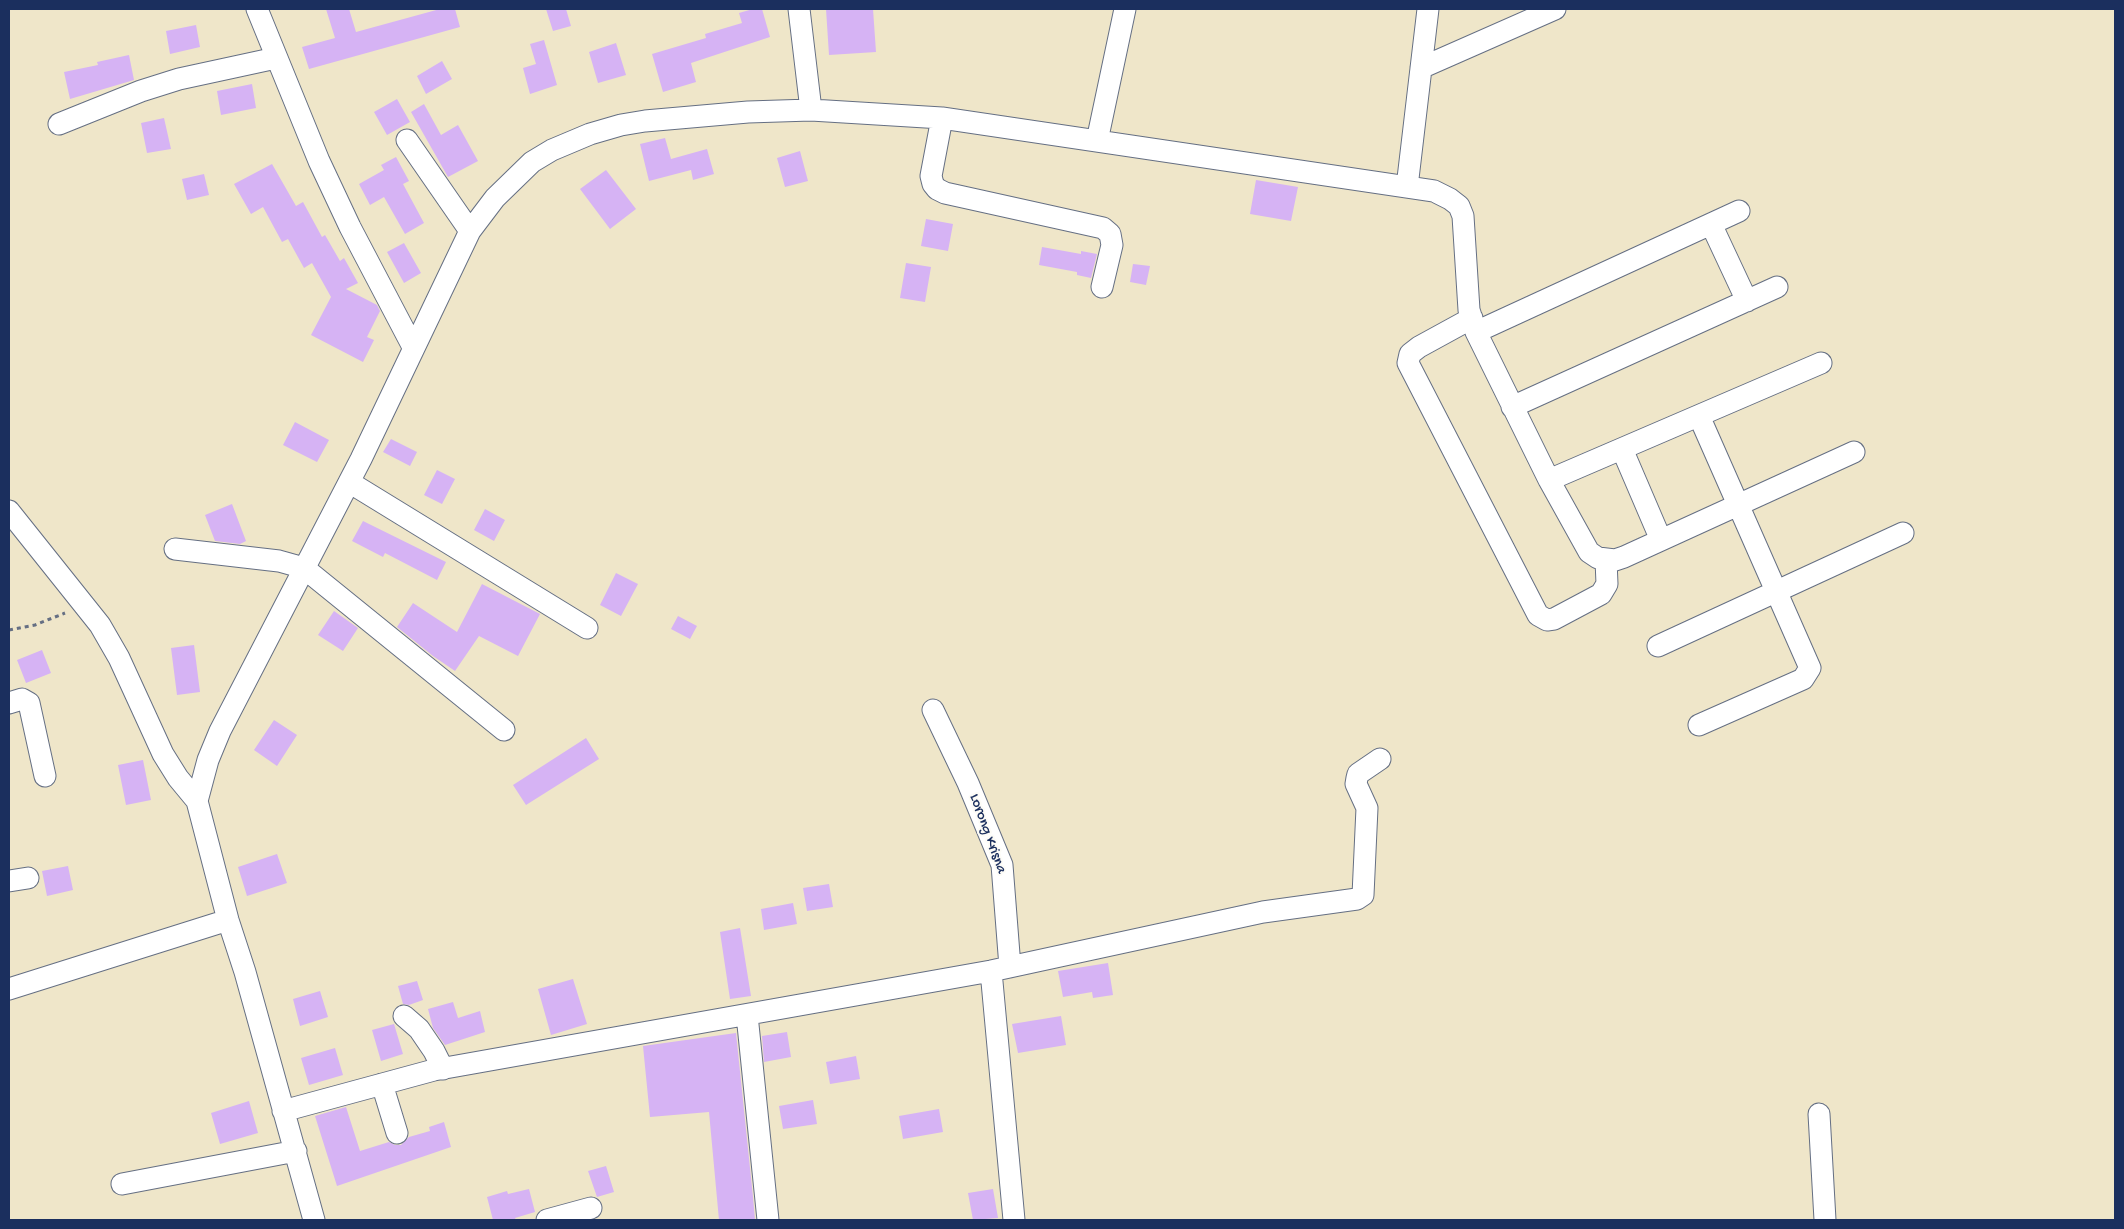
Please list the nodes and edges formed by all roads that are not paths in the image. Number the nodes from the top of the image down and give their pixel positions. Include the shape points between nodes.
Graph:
1 (257, 9) edge
2 (798, 9) edge
3 (1125, 9) edge
4 (1428, 9) edge
5 (1555, 9) edge
6 (276, 58) junction
7 (1421, 68) junction
8 (811, 110) junction
9 (942, 118) junction
10 (59, 124) dead end
11 (407, 140) dead end
12 (1097, 141) junction
13 (1407, 187) junction
14 (1739, 211) dead end
15 (1711, 224) junction
16 (470, 231) junction
17 (1102, 287) dead end
18 (1777, 288) dead end
19 (1747, 301) junction
20 (1474, 325) junction
21 (414, 348) junction
22 (1822, 364) dead end
23 (1512, 406) junction
24 (1699, 416) junction
25 (1622, 449) junction
26 (1854, 452) dead end
27 (1549, 480) junction
28 (349, 482) junction
29 (1739, 505) junction
30 (9, 511) edge
31 (1902, 533) dead end
32 (1662, 540) junction
33 (175, 549) dead end
34 (1606, 560) junction
35 (304, 568) junction
36 (1776, 591) junction
37 (587, 628) dead end
38 (1658, 646) dead end
39 (9, 703) edge
40 (933, 710) dead end
41 (1698, 725) dead end
42 (504, 730) dead end
43 (1380, 759) dead end
44 (45, 776) dead end
45 (197, 801) junction
46 (228, 920) junction
47 (1001, 969) junction
48 (9, 989) edge
49 (747, 1015) junction
50 (404, 1016) dead end
51 (443, 1069) junction
52 (382, 1084) junction
53 (283, 1111) junction
54 (1819, 1114) dead end
55 (397, 1133) dead end
56 (296, 1151) junction
57 (122, 1184) dead end
58 (591, 1208) dead end
59 (314, 1220) edge
60 (547, 1220) edge
61 (768, 1220) edge
62 (1014, 1220) edge
63 (1825, 1220) edge

1 - 6 street
2 - 8 street
3 - 12 street
4 - 7 street
5 - 7 street
6 - 10 street via 179,79
6 - 21 street via 350,227
7 - 13 street
8 - 9 street
8 - 16 street via 645,121 590,134 532,162 495,198
9 - 12 street
9 - 17 street via 931,176 933,184 944,192 1103,228 1110,234 1112,245
11 - 16 street
12 - 13 street
13 - 20 street via 1434,191 1459,206 1463,216
14 - 15 street
15 - 19 street
15 - 20 street
16 - 21 street
18 - 19 street
19 - 23 street
20 - 23 street
20 - 34 street via 1419,346 1410,354 1408,363 1538,615 1554,620 1601,594 1607,584
21 - 28 street
22 - 24 street
23 - 27 street
24 - 25 street
24 - 29 street
25 - 27 street
25 - 32 street
26 - 29 street
27 - 34 street via 1589,552
28 - 35 street
28 - 37 street
29 - 32 street
29 - 36 street
30 - 45 street via 84,603 111,642 163,754
31 - 36 street
32 - 34 street via 1624,557
33 - 35 street via 279,561
35 - 42 street
35 - 45 street via 220,730
36 - 38 street
36 - 41 street via 1810,668 1802,679
39 - 44 street via 22,699 29,703
40 - 47 street, Lorong Krisna via 1002,865
43 - 47 street via 1358,774 1356,784 1367,808 1363,895 1358,899 1263,912
45 - 46 street
46 - 48 street
46 - 53 street
47 - 49 street
47 - 62 street, Lorong Krisna
49 - 51 street
49 - 61 street
50 - 51 street via 419,1029
51 - 52 street
52 - 53 street
52 - 55 street
53 - 56 street
54 - 63 street
56 - 57 street
56 - 59 street
58 - 60 street

